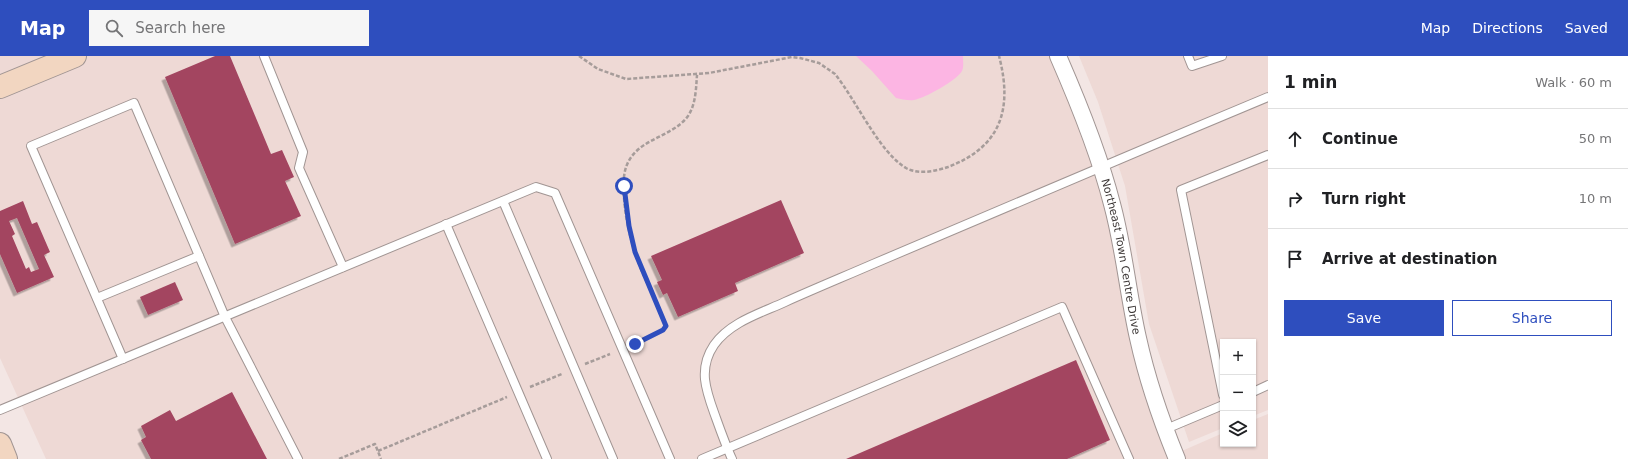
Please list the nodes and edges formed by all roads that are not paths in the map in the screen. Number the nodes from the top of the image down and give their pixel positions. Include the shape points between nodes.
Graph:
1 (75, 56) edge
2 (264, 56) edge
3 (1058, 56) edge
4 (1188, 56) edge
5 (1222, 56) edge
6 (0, 87) edge
7 (1268, 97) edge
8 (1268, 155) edge
9 (1101, 166) junction
10 (503, 201) junction
11 (446, 224) junction
12 (199, 256) junction
13 (343, 268) junction
14 (97, 298) junction
15 (224, 316) junction
16 (123, 359) junction
17 (1220, 380) edge
18 (1268, 385) edge
19 (1256, 391) edge
20 (1220, 406) edge
21 (0, 410) edge
22 (1166, 429) junction
23 (0, 444) edge
24 (727, 448) junction
25 (6, 459) edge
26 (298, 459) edge
27 (547, 459) edge
28 (613, 459) edge
29 (670, 459) edge
30 (702, 459) edge
31 (732, 459) edge
32 (1129, 459) edge
33 (1177, 459) edge

1 - 6 street
2 - 13 lane via 303,152 300,168
3 - 9 street, Northeast Town Centre Drive via 1080,106
4 - 5 lane via 1192,66
7 - 9 lane
8 - 17 lane via 1181,190
9 - 22 street, Northeast Town Centre Drive via 1113,205 1138,339 1152,393
9 - 24 lane via 807,292 729,330 714,346 707,358 704,372 705,390
10 - 11 lane
10 - 28 lane
10 - 29 lane via 536,187 555,193
11 - 13 lane
11 - 27 lane
12 - 14 lane
12 - 14 lane via 134,103 31,146
12 - 15 lane
13 - 15 lane
14 - 16 lane
15 - 16 lane
15 - 26 lane
16 - 21 lane
18 - 19 lane
20 - 22 lane
22 - 33 street, Northeast Town Centre Drive
23 - 25 street
24 - 30 lane
24 - 31 lane
24 - 32 lane via 1062,307

